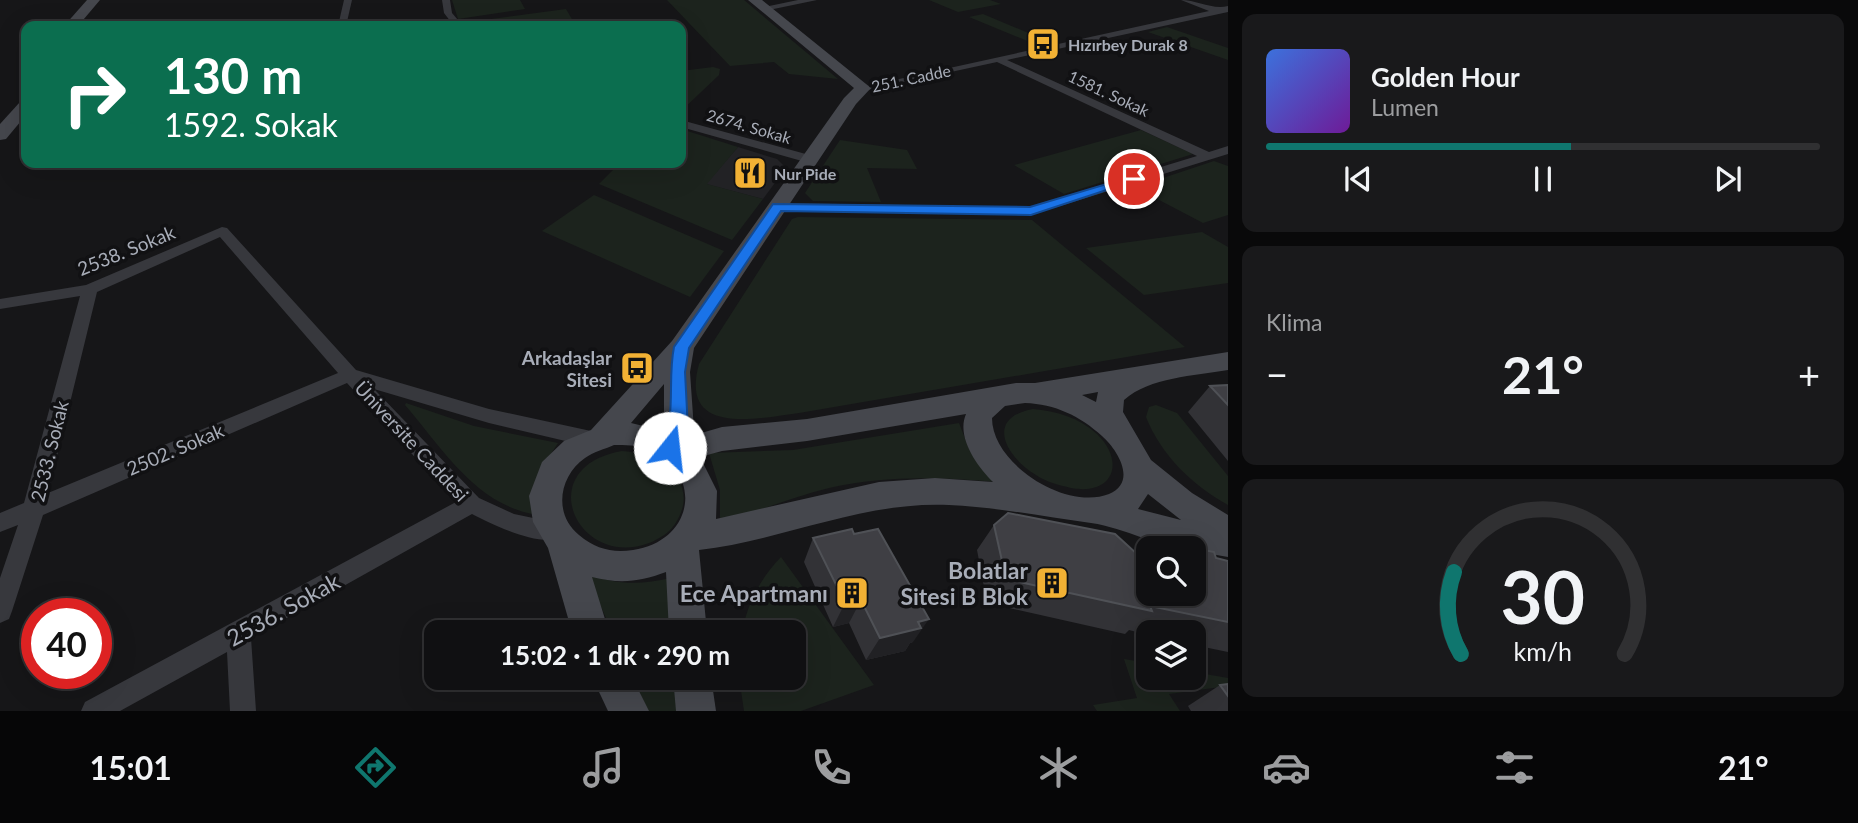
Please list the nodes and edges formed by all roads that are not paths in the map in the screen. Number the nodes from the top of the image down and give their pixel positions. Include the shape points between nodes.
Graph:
1 (94, 0) edge
2 (104, 0) edge
3 (348, 0) edge
4 (446, 0) edge
5 (813, 0) edge
6 (1185, 0) edge
7 (759, 4) edge
8 (1228, 9) edge
9 (1216, 11) junction
10 (75, 21) edge
11 (87, 21) edge
12 (343, 21) edge
13 (455, 21) edge
14 (998, 59) junction
15 (863, 88) junction
16 (21, 94) edge
17 (21, 111) edge
18 (0, 118) edge
19 (686, 124) edge
20 (0, 135) edge
21 (1228, 150) edge
22 (1207, 156) junction
23 (809, 159) junction
24 (777, 207) junction
25 (222, 231) joint
26 (90, 289) junction
27 (0, 304) edge
28 (681, 347) junction
29 (1228, 361) edge
30 (350, 375) junction
31 (1144, 376) junction
32 (1030, 392) junction
33 (991, 399) junction
34 (1119, 433) junction
35 (596, 438) junction
36 (673, 450) junction
37 (1139, 468) junction
38 (471, 504) junction
39 (1079, 508) junction
40 (34, 509) junction
41 (0, 523) edge
42 (1228, 532) edge
43 (559, 537) junction
44 (686, 541) junction
45 (1228, 542) edge
46 (0, 611) edge
47 (587, 620) edge
48 (688, 620) edge
49 (239, 634) junction
50 (618, 690) edge
51 (694, 690) edge
52 (94, 711) edge
53 (243, 711) edge
54 (629, 711) edge
55 (696, 711) edge

1 - 10 street
2 - 11 street
3 - 12 street
4 - 13 street
5 - 7 street
6 - 9 street
7 - 15 street
8 - 9 street, 251. Cadde
9 - 14 street, 251. Cadde
14 - 15 street, 251. Cadde
14 - 22 street, 1581. Sokak
15 - 23 street, 251. Cadde
16 - 18 street
17 - 20 street
19 - 23 street, 2674. Sokak
21 - 22 street
22 - 24 street via 1031,211
23 - 24 street, 251. Cadde
24 - 28 street, 251. Cadde
25 - 26 street, 2538. Sokak
25 - 30 street, Üniversite Caddesi
26 - 27 street, 2538. Sokak
26 - 40 street, 2533. Sokak
28 - 35 street, 251. Cadde
28 - 36 street, 251. Cadde via 679,430
29 - 31 street
30 - 35 street, Üniversite Caddesi via 489,416
30 - 38 street, Üniversite Caddesi
30 - 40 street, 2502. Sokak
31 - 32 street
31 - 34 street via 1110,397 1109,412
32 - 33 street
32 - 34 street via 1079,405
33 - 36 street
33 - 39 street via 980,411 976,426 981,445 994,464 1014,483 1041,498
34 - 37 street
35 - 36 street via 634,435
35 - 43 street via 565,456 548,480 544,500 548,520
36 - 44 street via 687,462 702,495 701,513
37 - 39 street via 1138,485 1130,498 1114,506
37 - 42 street via 1191,510
38 - 43 street, Üniversite Caddesi via 511,523
38 - 49 street, 2536. Sokak
39 - 44 street via 967,493 909,492 840,502
39 - 45 street via 1177,534
40 - 41 street, 2502. Sokak
40 - 46 street, 2533. Sokak
43 - 44 street via 576,554 619,568 664,559
43 - 47 street
44 - 48 street
49 - 52 street, 2536. Sokak
49 - 53 street
50 - 54 street
51 - 55 street

